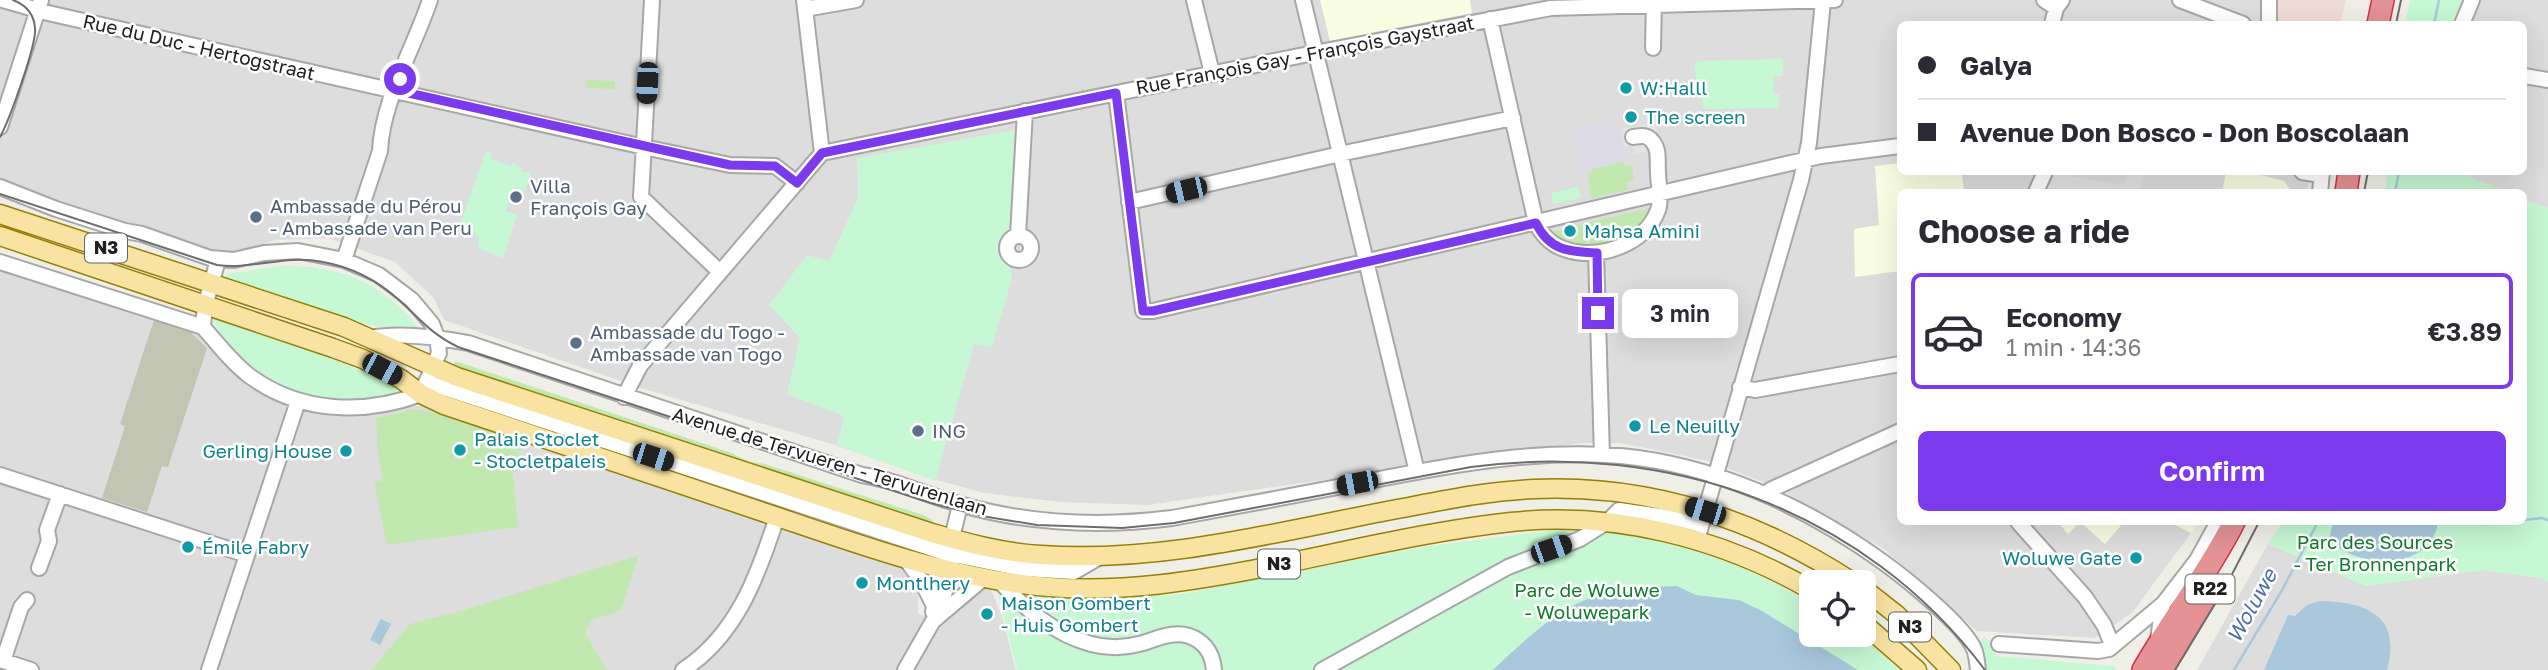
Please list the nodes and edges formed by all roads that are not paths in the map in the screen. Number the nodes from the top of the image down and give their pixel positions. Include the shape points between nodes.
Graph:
1 (3, 0) edge
2 (430, 0) edge
3 (652, 0) edge
4 (856, 0) edge
5 (1194, 0) edge
6 (1303, 0) edge
7 (1835, 0) edge
8 (2180, 0) edge
9 (2269, 0) edge
10 (2370, 0) edge
11 (2383, 0) edge
12 (2472, 0) edge
13 (1823, 1) edge
14 (1654, 2) edge
15 (2054, 3) edge
16 (804, 4) edge
17 (40, 5) edge
18 (1490, 19) junction
19 (2052, 21) edge
20 (2235, 21) edge
21 (2269, 21) edge
22 (2366, 21) edge
23 (2379, 21) edge
24 (2463, 21) edge
25 (1653, 48) dead end
26 (1315, 53) junction
27 (1212, 74) junction
28 (2527, 76) edge
29 (2548, 80) edge
30 (400, 91) junction
31 (1116, 93) junction
32 (1025, 111) junction
33 (1513, 118) junction
34 (0, 127) edge
35 (1633, 137) dead end
36 (1897, 146) edge
37 (644, 147) junction
38 (822, 153) junction
39 (1340, 154) junction
40 (1806, 160) junction
41 (797, 183) junction
42 (0, 187) edge
43 (1658, 193) junction
44 (1129, 202) junction
45 (0, 214) edge
46 (1536, 223) junction
47 (0, 236) edge
48 (1018, 236) dead end
49 (1597, 253) junction
50 (218, 260) junction
51 (344, 260) junction
52 (1367, 261) junction
53 (0, 262) edge
54 (720, 272) junction
55 (212, 283) junction
56 (205, 306) junction
57 (203, 327) junction
58 (437, 337) junction
59 (368, 338) junction
60 (1897, 365) edge
61 (427, 382) junction
62 (1740, 387) junction
63 (624, 397) junction
64 (298, 401) junction
65 (1897, 432) edge
66 (1602, 455) junction
67 (1417, 472) junction
68 (0, 475) edge
69 (1714, 476) junction
70 (60, 494) junction
71 (1768, 496) junction
72 (960, 505) junction
73 (777, 517) junction
74 (1607, 522) junction
75 (1701, 525) junction
76 (2021, 525) edge
77 (2216, 525) edge
78 (2232, 525) edge
79 (2244, 525) edge
80 (870, 529) junction
81 (835, 536) junction
82 (247, 555) junction
83 (904, 557) junction
84 (947, 558) junction
85 (39, 568) dead end
86 (1832, 570) edge
87 (991, 579) junction
88 (1799, 584) edge
89 (1876, 598) edge
90 (27, 600) dead end
91 (2164, 604) junction
92 (933, 609) junction
93 (1876, 634) edge
94 (1999, 644) dead end
95 (2112, 645) junction
96 (2, 660) edge
97 (2165, 660) edge
98 (31, 670) edge
99 (209, 670) edge
100 (683, 670) edge
101 (905, 670) edge
102 (1214, 670) edge
103 (1322, 670) edge
104 (1917, 670) edge
105 (1951, 670) edge
106 (1978, 670) edge
107 (2143, 670) edge

1 - 17 street, Rue du Duc - Hertogstraat
2 - 30 street via 410,48
3 - 37 street
4 - 16 street
5 - 27 street
6 - 26 street
7 - 13 street, Rue François Gay - François Gaystraat
8 - 20 street
9 - 21 street
10 - 22 highway
11 - 23 highway
12 - 24 street
13 - 14 street, Rue François Gay - François Gaystraat
13 - 40 street
14 - 18 street, Rue François Gay - François Gaystraat via 1551,8
14 - 25 street
15 - 19 street
16 - 38 street
17 - 30 street, Rue du Duc - Hertogstraat
17 - 34 street
18 - 26 street, Rue François Gay - François Gaystraat
18 - 33 street
26 - 27 street, Rue François Gay - François Gaystraat
26 - 39 street
27 - 31 street, Rue François Gay - François Gaystraat
28 - 29 street
30 - 37 street
30 - 51 street via 380,139
31 - 32 street, Rue François Gay - François Gaystraat
31 - 44 street
32 - 38 street, Rue François Gay - François Gaystraat
32 - 48 street
33 - 39 street
33 - 46 street
35 - 43 street via 1645,135 1657,149
36 - 40 street
37 - 41 street via 730,165 775,166
37 - 54 street via 641,197
38 - 41 street
39 - 44 street
39 - 52 street
40 - 43 street
40 - 62 street
41 - 54 street
42 - 50 street
43 - 46 street
43 - 49 street via 1660,208 1640,235 1619,248
44 - 52 street via 1143,311
45 - 55 main road, Avenue de Tervueren - Tervurenlaan / N3
46 - 49 street via 1550,243
46 - 52 street
47 - 56 main road, Avenue de Tervueren - Tervurenlaan / N3
49 - 66 street
50 - 51 street via 298,251
50 - 55 street
51 - 58 street via 398,288 425,315
52 - 67 street
53 - 57 street
54 - 63 street via 640,366
55 - 56 street
55 - 59 main road, Avenue de Tervueren - Tervurenlaan / N3
56 - 57 street
56 - 61 main road, Avenue de Tervueren - Tervurenlaan / N3 via 363,359 401,380
57 - 64 street via 251,377
58 - 59 street, Avenue de Tervueren - Tervurenlaan
58 - 61 street via 439,353
58 - 63 street, Avenue de Tervueren - Tervurenlaan via 468,343
59 - 61 main road, Avenue de Tervueren - Tervurenlaan / N3
60 - 62 street via 1755,390
61 - 64 street via 369,408
61 - 73 main road, Avenue de Tervueren - Tervurenlaan / N3 via 444,405
61 - 80 street, Avenue de Tervueren - Tervurenlaan
61 - 84 main road, Avenue de Tervueren - Tervurenlaan / N3
62 - 69 street
63 - 72 street, Avenue de Tervueren - Tervurenlaan
64 - 82 street
65 - 71 street via 1770,490
66 - 67 street, Avenue de Tervueren - Tervurenlaan via 1502,458
66 - 69 street, Avenue de Tervueren - Tervurenlaan via 1654,461
67 - 72 street, Avenue de Tervueren - Tervurenlaan via 1145,521 1037,520
68 - 70 street
69 - 71 street, Avenue de Tervueren - Tervurenlaan
69 - 75 street
70 - 82 street
70 - 85 street
71 - 106 street, Avenue de Tervueren - Tervurenlaan via 1846,537 1913,585 1969,642
72 - 84 street
73 - 81 main road, Avenue de Tervueren - Tervurenlaan / N3
73 - 100 street via 745,602 714,644
74 - 75 main road, Avenue de Tervueren - Tervurenlaan / N3
74 - 87 main road, Avenue de Tervueren - Tervurenlaan / N3 via 1513,522 1461,529 1149,586 1048,587
74 - 103 street via 1580,539 1508,567
75 - 84 main road, Avenue de Tervueren - Tervurenlaan / N3 via 1660,498 1535,489 1501,491 1184,550 1100,557
75 - 86 main road, Avenue de Tervueren - Tervurenlaan / N3 via 1729,518
75 - 88 main road, Avenue de Tervueren - Tervurenlaan / N3 via 1745,556
76 - 95 street via 2085,597
77 - 91 street
78 - 97 highway, R22
79 - 97 highway, R22
80 - 81 street, Avenue de Tervueren - Tervurenlaan
80 - 84 street, Avenue de Tervueren - Tervurenlaan
81 - 83 main road, Avenue de Tervueren - Tervurenlaan / N3
82 - 99 street
83 - 84 main road, Avenue de Tervueren - Tervurenlaan / N3
83 - 92 street via 921,580
84 - 87 main road, Avenue de Tervueren - Tervurenlaan / N3
84 - 92 street
87 - 92 street
87 - 102 street via 1050,626 1073,637 1113,647 1138,645 1170,634 1187,635 1207,648
89 - 105 main road, N3
90 - 96 street
91 - 95 street
91 - 97 street
92 - 101 street
93 - 104 main road, N3
94 - 95 street via 2098,651
96 - 98 street
97 - 107 highway, R22

